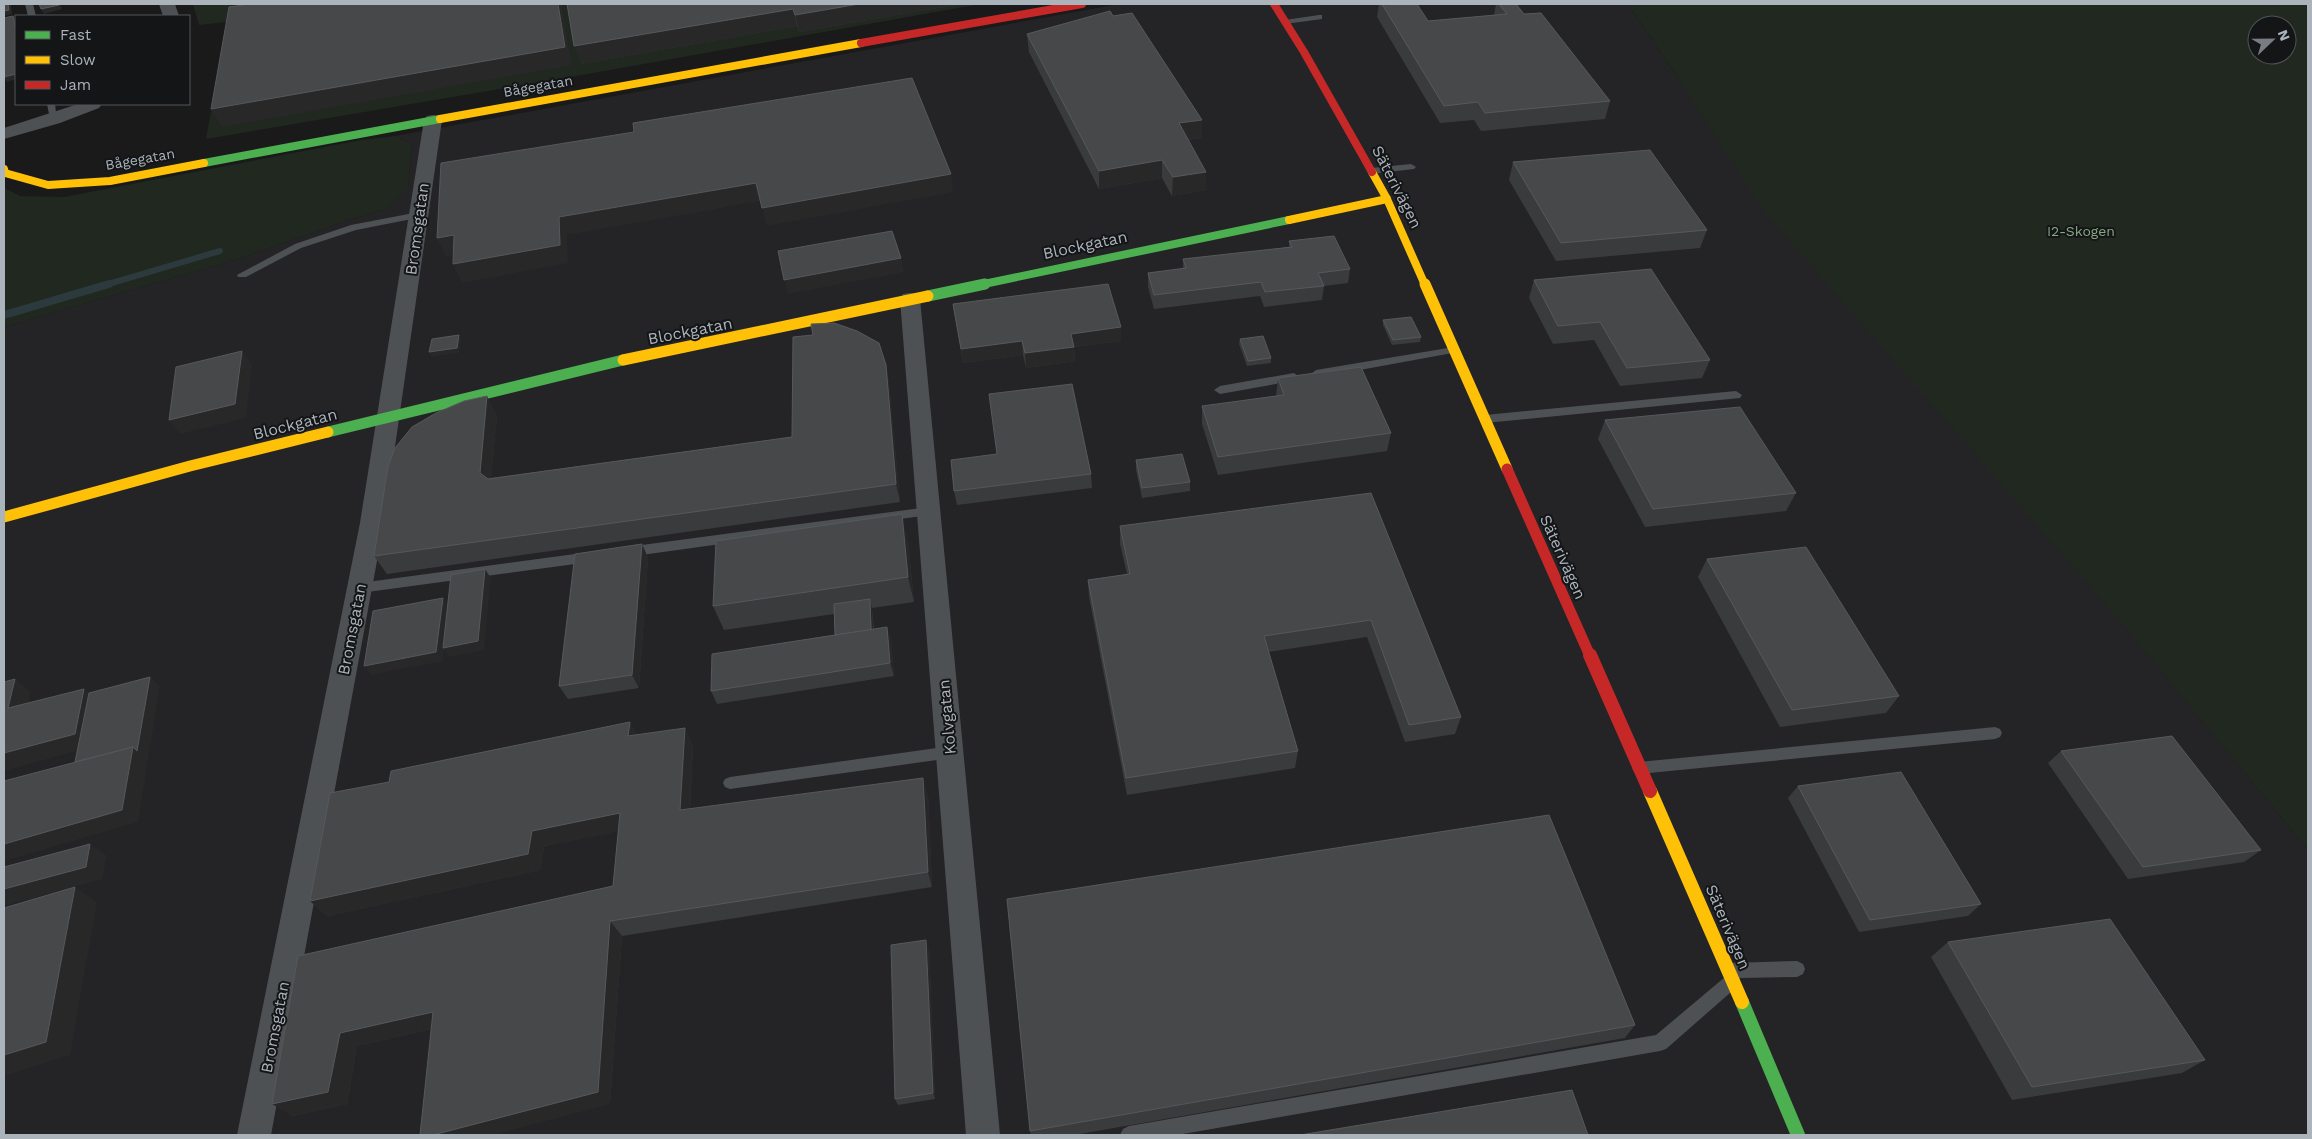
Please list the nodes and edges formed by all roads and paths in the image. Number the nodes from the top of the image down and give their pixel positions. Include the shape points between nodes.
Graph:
1 (1082, 4) edge
2 (1274, 4) edge
3 (1319, 17) dead end
4 (1285, 22) junction
5 (88, 105) edge
6 (52, 112) edge
7 (433, 120) junction
8 (4, 134) edge
9 (1412, 166) dead end
10 (4, 169) edge
11 (1372, 170) junction
12 (1387, 199) junction
13 (419, 215) junction
14 (242, 275) dead end
15 (910, 299) junction
16 (1454, 350) junction
17 (1220, 390) dead end
18 (1736, 395) dead end
19 (390, 417) junction
20 (1485, 419) junction
21 (929, 511) junction
22 (4, 517) edge
23 (360, 588) junction
24 (1995, 733) dead end
25 (950, 752) junction
26 (1639, 768) junction
27 (730, 783) dead end
28 (1797, 968) dead end
29 (1731, 976) junction
30 (254, 1135) edge
31 (983, 1135) edge
32 (1129, 1135) edge
33 (1798, 1135) edge

1 - 7 street, Bågegatan
2 - 4 street, Säterivägen
3 - 4 lane
4 - 11 street, Säterivägen
5 - 6 street
6 - 8 street
7 - 10 street, Bågegatan via 110,181 48,185 5,173
7 - 13 street, Bromsgatan
9 - 11 lane
11 - 12 street, Säterivägen
12 - 15 street, Blockgatan
12 - 16 street, Säterivägen
13 - 14 lane via 354,227 298,246
13 - 19 street, Bromsgatan
15 - 19 street, Blockgatan via 602,366
15 - 21 street, Kolvgatan
16 - 17 lane
16 - 20 street, Säterivägen
18 - 20 lane
19 - 22 street, Blockgatan via 190,466
19 - 23 street, Bromsgatan
20 - 26 street, Säterivägen
21 - 23 lane
21 - 25 street, Kolvgatan
23 - 30 street, Bromsgatan
24 - 26 lane
25 - 27 lane
25 - 31 street, Kolvgatan
26 - 29 street, Säterivägen
28 - 29 lane
29 - 32 lane via 1660,1043
29 - 33 street, Säterivägen

